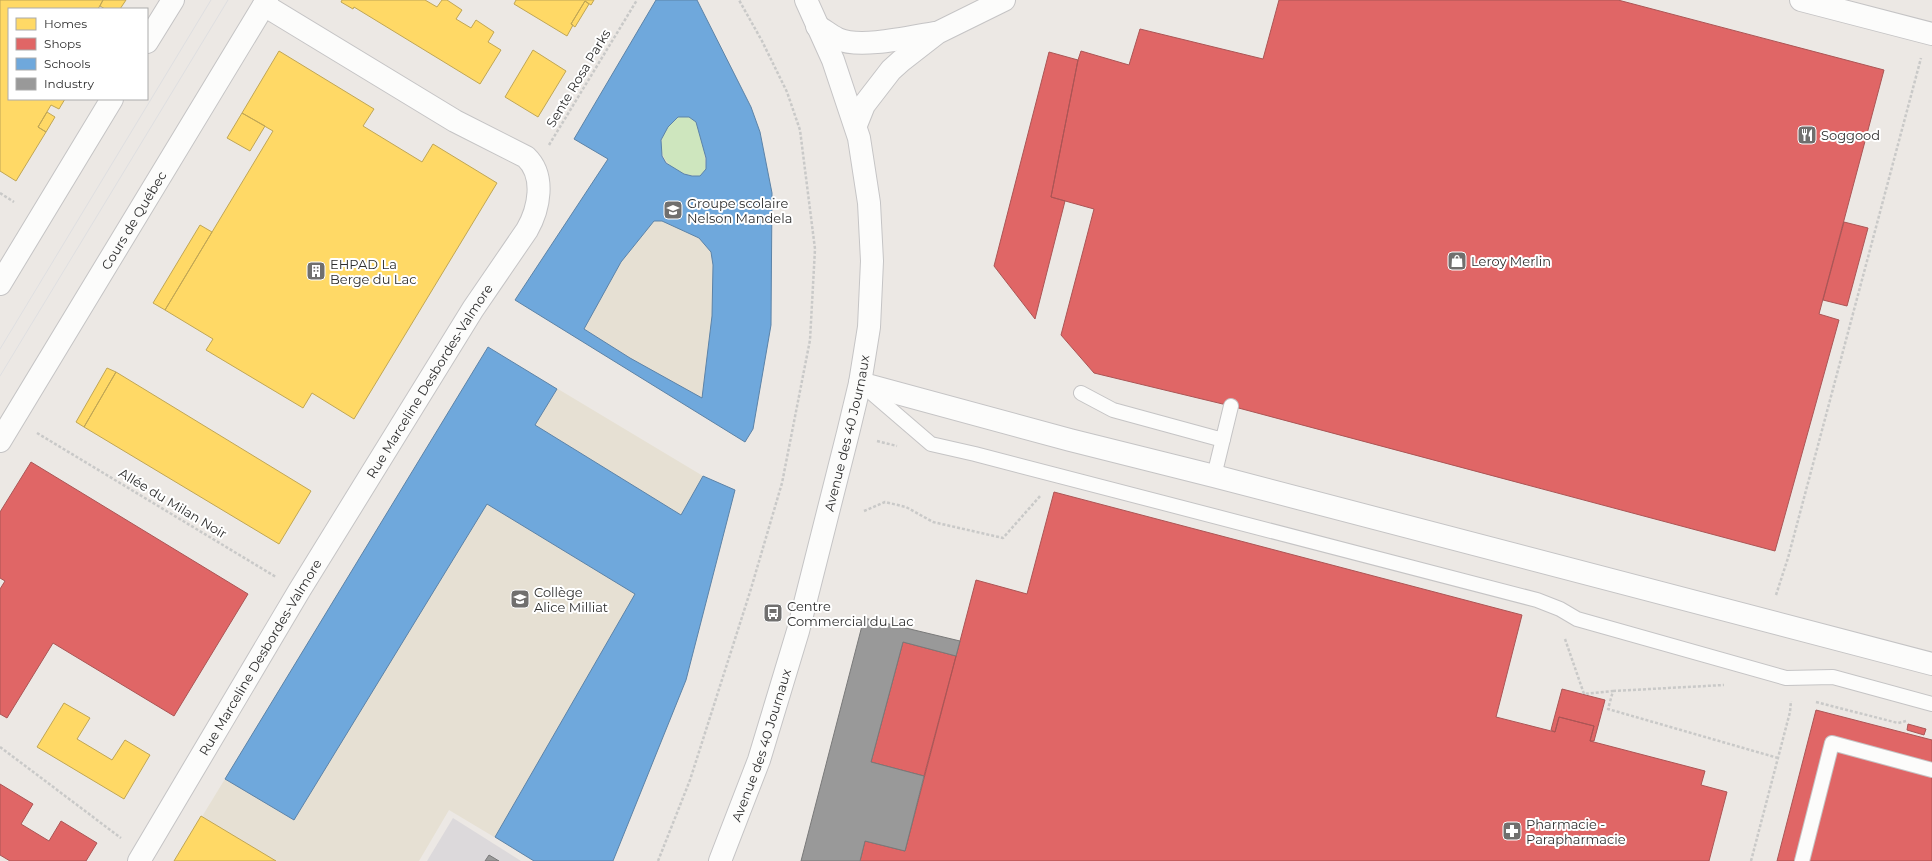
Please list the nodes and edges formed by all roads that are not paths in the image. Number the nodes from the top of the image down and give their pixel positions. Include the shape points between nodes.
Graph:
1 (173, 0) edge
2 (806, 0) edge
3 (1004, 0) edge
4 (1801, 0) edge
5 (266, 3) edge
6 (817, 26) junction
7 (937, 33) junction
8 (1930, 34) edge
9 (148, 40) edge
10 (111, 100) edge
11 (856, 125) junction
12 (0, 284) edge
13 (860, 383) junction
14 (1080, 393) dead end
15 (1231, 406) dead end
16 (1223, 440) junction
17 (0, 441) edge
18 (1214, 476) junction
19 (1932, 652) edge
20 (1893, 654) junction
21 (1932, 664) edge
22 (1932, 704) edge
23 (1932, 770) edge
24 (139, 861) edge
25 (720, 861) edge
26 (1802, 861) edge

1 - 9 street
2 - 6 street, Avenue des 40 Journaux
3 - 7 street
4 - 8 street
5 - 17 street, Cours de Québec
5 - 24 street, Rue Marceline Desbordes-Valmore via 455,121 516,150 532,163 538,178 538,202 532,221 473,309 299,591
6 - 7 street via 848,42 882,42
6 - 11 street, Avenue des 40 Journaux
7 - 11 street via 891,70 864,105
10 - 12 street
11 - 13 street, Avenue des 40 Journaux via 869,203 872,261 869,327
13 - 18 street
13 - 22 lane via 931,444 1537,600 1578,619 1786,678 1833,677
13 - 25 street, Avenue des 40 Journaux via 786,672 759,760
14 - 16 lane via 1113,410
15 - 16 lane
16 - 18 lane
18 - 20 street
19 - 20 lane
20 - 21 street
23 - 26 lane via 1832,744

